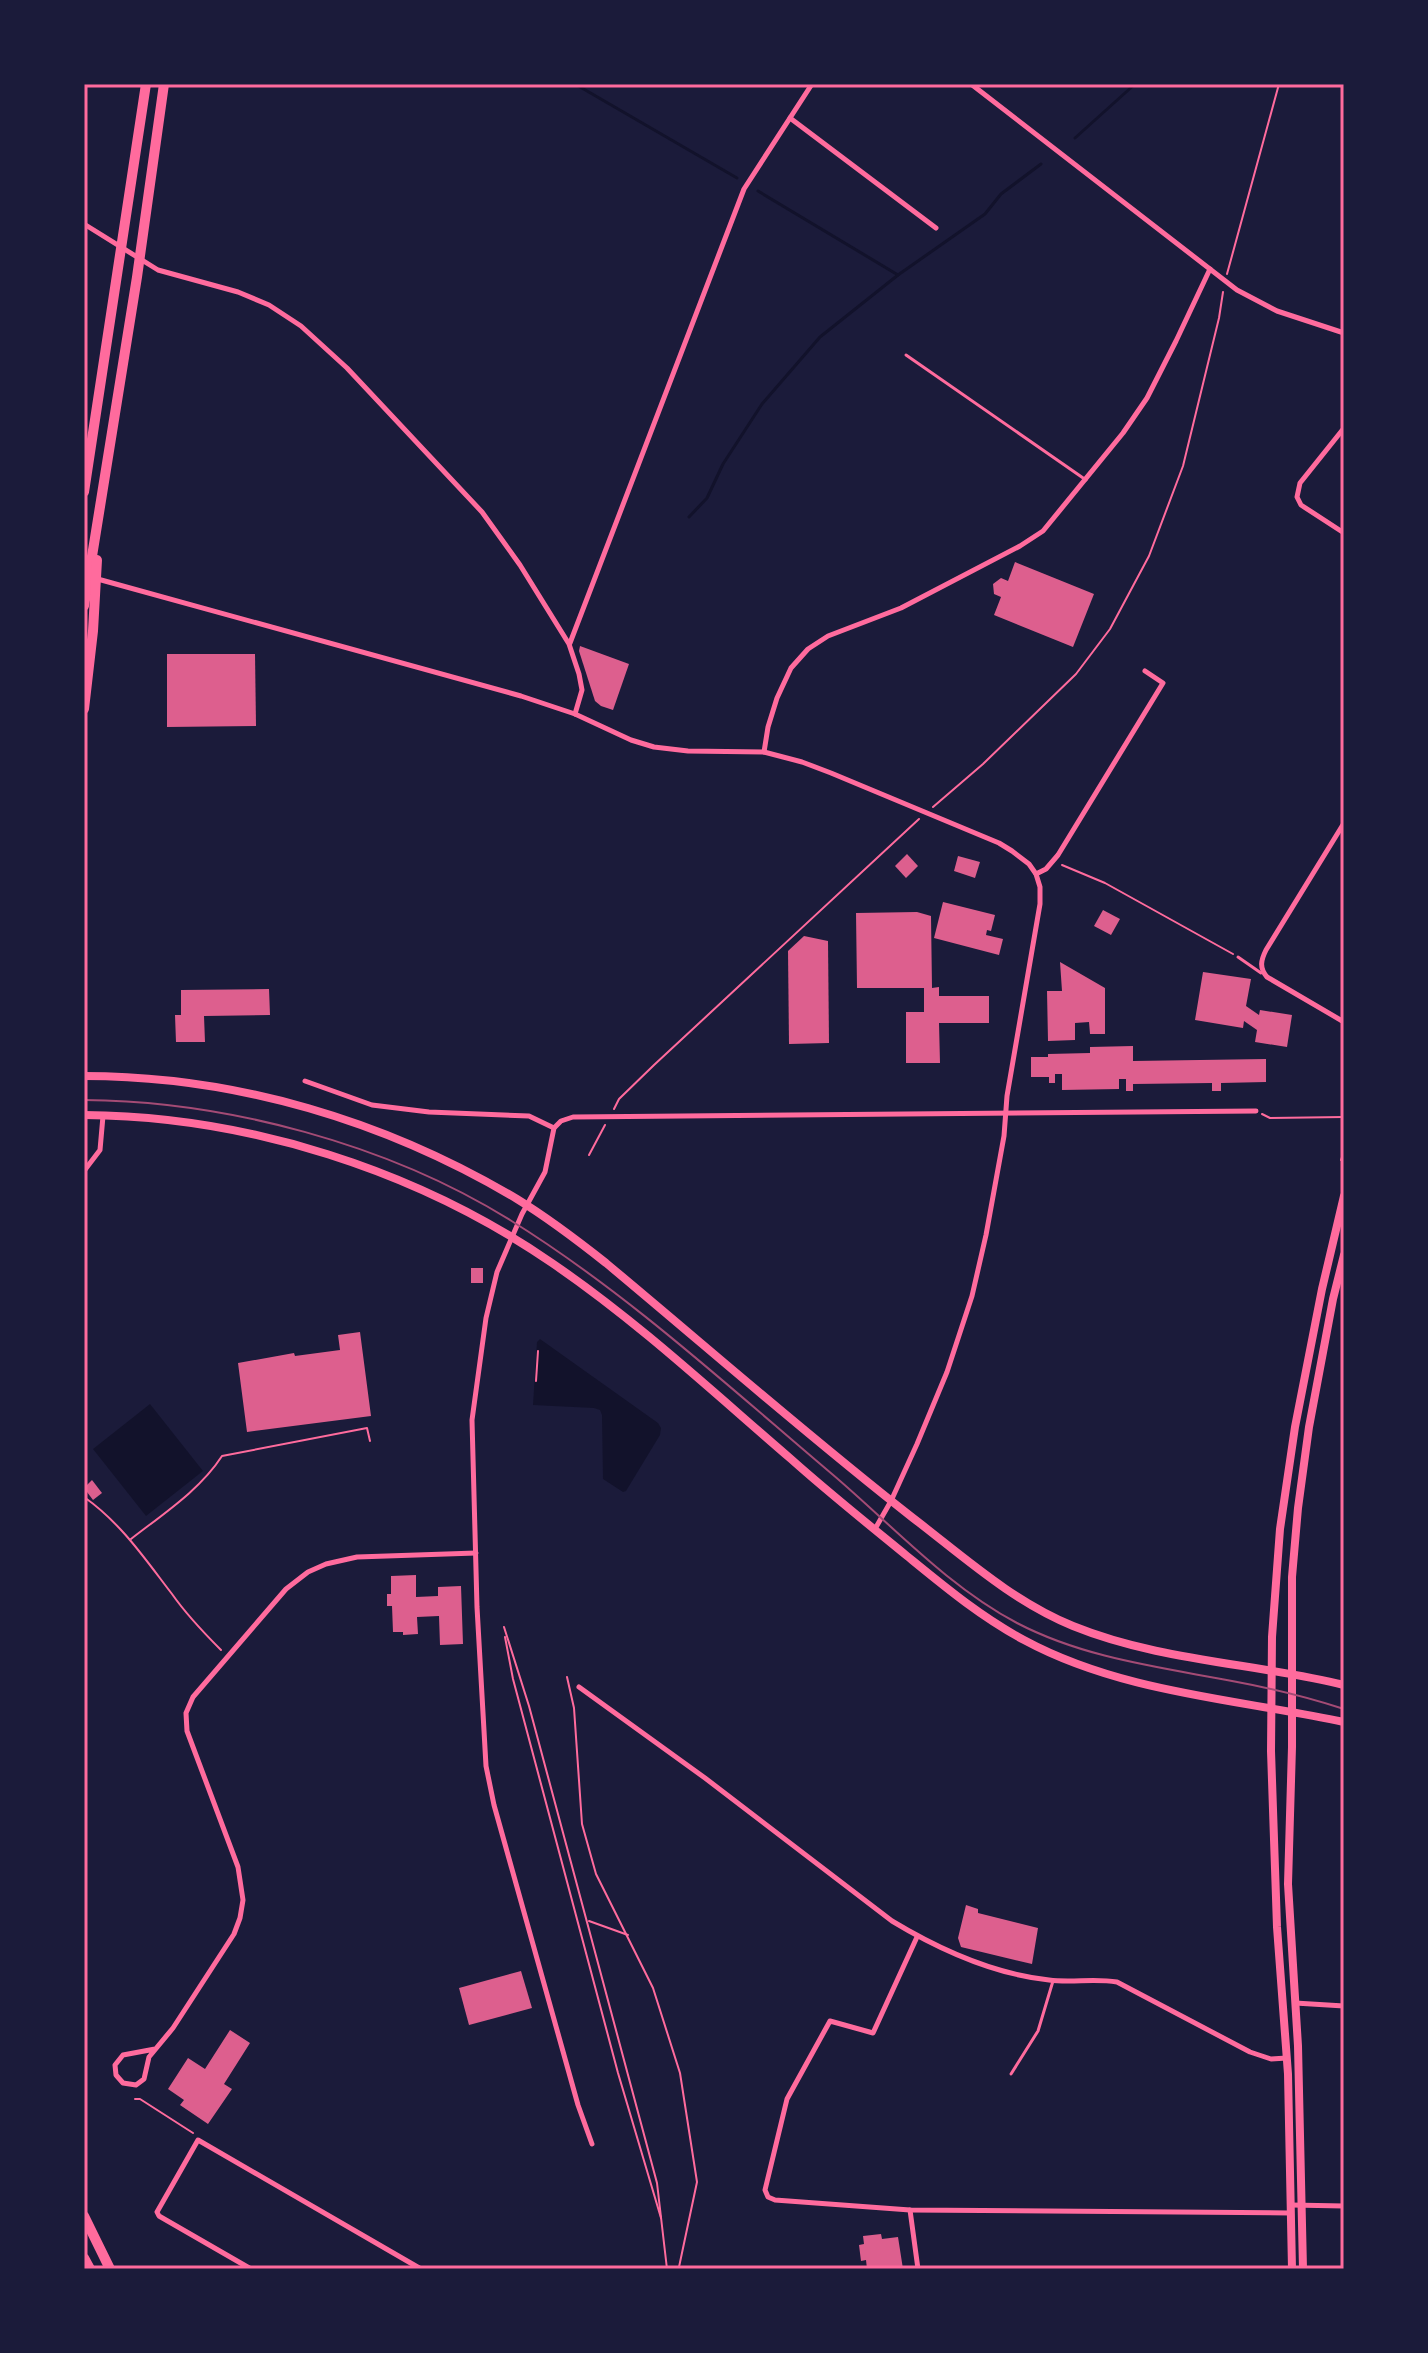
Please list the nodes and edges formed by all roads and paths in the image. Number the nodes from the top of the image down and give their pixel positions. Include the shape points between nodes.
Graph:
1 (146, 84) edge
2 (164, 84) edge
3 (812, 84) edge
4 (971, 84) edge
5 (1279, 84) edge
6 (790, 118) junction
7 (84, 224) edge
8 (936, 228) dead end
9 (1210, 269) junction
10 (1225, 281) junction
11 (1344, 333) edge
12 (906, 355) dead end
13 (1344, 428) edge
14 (1086, 480) junction
15 (84, 492) edge
16 (100, 510) junction
17 (1344, 533) edge
18 (84, 575) edge
19 (84, 606) edge
20 (569, 644) junction
21 (1145, 671) dead end
22 (84, 709) edge
23 (575, 714) junction
24 (764, 752) junction
25 (926, 813) junction
26 (1344, 823) edge
27 (1068, 867) dead end
28 (1036, 874) junction
29 (1238, 957) joint
30 (1267, 977) junction
31 (1344, 1022) edge
32 (84, 1076) edge
33 (305, 1081) dead end
34 (619, 1099) dead end
35 (1256, 1111) joint
36 (1005, 1114) junction
37 (84, 1115) edge
38 (103, 1115) junction
39 (609, 1117) junction
40 (1344, 1117) edge
41 (554, 1128) junction
42 (1344, 1151) edge
43 (589, 1155) dead end
44 (1344, 1161) edge
45 (84, 1171) edge
46 (1344, 1196) edge
47 (1344, 1255) edge
48 (538, 1351) dead end
49 (536, 1381) dead end
50 (370, 1441) dead end
51 (84, 1497) edge
52 (891, 1501) junction
53 (875, 1530) junction
54 (131, 1539) junction
55 (476, 1553) junction
56 (229, 1655) junction
57 (1271, 1670) junction
58 (1292, 1675) junction
59 (567, 1677) dead end
60 (1344, 1685) edge
61 (579, 1687) dead end
62 (1271, 1707) junction
63 (1292, 1711) junction
64 (1344, 1722) edge
65 (588, 1920) junction
66 (628, 1935) junction
67 (917, 1937) junction
68 (1053, 1981) junction
69 (1295, 2003) junction
70 (1344, 2006) edge
71 (155, 2049) junction
72 (1287, 2058) junction
73 (1011, 2074) dead end
74 (135, 2099) dead end
75 (198, 2140) junction
76 (592, 2144) dead end
77 (1302, 2205) junction
78 (1344, 2206) edge
79 (1291, 2209) junction
80 (910, 2210) junction
81 (84, 2216) edge
82 (662, 2223) junction
83 (84, 2258) edge
84 (679, 2267) edge
85 (90, 2269) edge
86 (110, 2269) edge
87 (251, 2269) edge
88 (421, 2269) edge
89 (667, 2269) edge
90 (918, 2269) edge
91 (1292, 2269) edge
92 (1303, 2269) edge

1 - 15 highway
2 - 16 highway
3 - 6 street
4 - 9 street
5 - 10 path
6 - 8 street
6 - 20 street via 744,189
7 - 20 street via 158,270 238,292 301,326 482,512
9 - 10 street
9 - 14 street via 1147,398
10 - 11 street via 1264,305
10 - 25 path via 1183,466 1149,556 1110,629 1076,674
12 - 14 lane
13 - 17 street via 1300,483 1297,497
14 - 24 street via 1038,536 901,608 808,649 791,668 777,698
16 - 19 highway
16 - 22 highway
18 - 23 street
20 - 23 street via 582,690
21 - 28 street via 1163,683 1058,855
23 - 24 street via 654,747
24 - 25 street via 802,762
25 - 28 street via 999,843
25 - 34 path
26 - 30 street via 1266,950 1261,964
27 - 29 path
28 - 36 street via 1040,904
29 - 30 lane
30 - 31 street
32 - 52 main road via 184,1081 298,1104 394,1137 459,1168 566,1232
33 - 41 street via 372,1105 529,1116
35 - 36 street
35 - 40 path via 1270,1118
36 - 39 street
36 - 52 street via 986,1235 968,1307 947,1372
37 - 38 main road
38 - 45 street via 100,1150
38 - 53 main road via 214,1127 323,1154 395,1179 501,1231 591,1290
39 - 41 street via 573,1117
39 - 43 path
41 - 55 street via 545,1172 504,1252 486,1318 472,1420
42 - 44 path
46 - 57 main road via 1295,1427 1280,1529
47 - 58 main road via 1320,1364 1298,1508
48 - 49 path
50 - 54 path via 367,1428 222,1456 183,1499
51 - 54 path
52 - 53 street
52 - 57 main road via 1009,1592 1074,1626 1148,1648
53 - 62 main road via 981,1614 1058,1657 1124,1679
54 - 56 path via 174,1598
55 - 56 street via 357,1557 316,1568 286,1589
55 - 76 street via 484,1735 492,1792
56 - 71 street via 193,1697 185,1722 238,1867 240,1918
57 - 58 main road
57 - 62 main road
58 - 60 main road
58 - 63 main road
59 - 66 path via 582,1824 596,1874
61 - 67 street
62 - 63 main road
62 - 72 main road via 1277,1927
63 - 64 main road
63 - 69 main road via 1288,1884
65 - 66 path
65 - 82 path via 657,2183
65 - 82 path via 504,1627 513,1679
66 - 84 path via 653,1988 680,2073 695,2167 697,2182
67 - 68 street via 967,1959
67 - 80 street via 873,2033 830,2021 787,2099 765,2190 775,2200
68 - 72 street via 1117,1982 1250,2052
68 - 73 lane via 1038,2031
69 - 70 street
69 - 77 main road
71 - 71 street via 123,2055 115,2065 118,2078 130,2085 140,2082
72 - 79 main road
74 - 75 path
75 - 87 street via 157,2212
75 - 88 street
77 - 78 street
77 - 79 street
77 - 92 main road
79 - 80 street
79 - 91 main road
80 - 90 street
81 - 86 highway
82 - 89 path
83 - 85 highway

